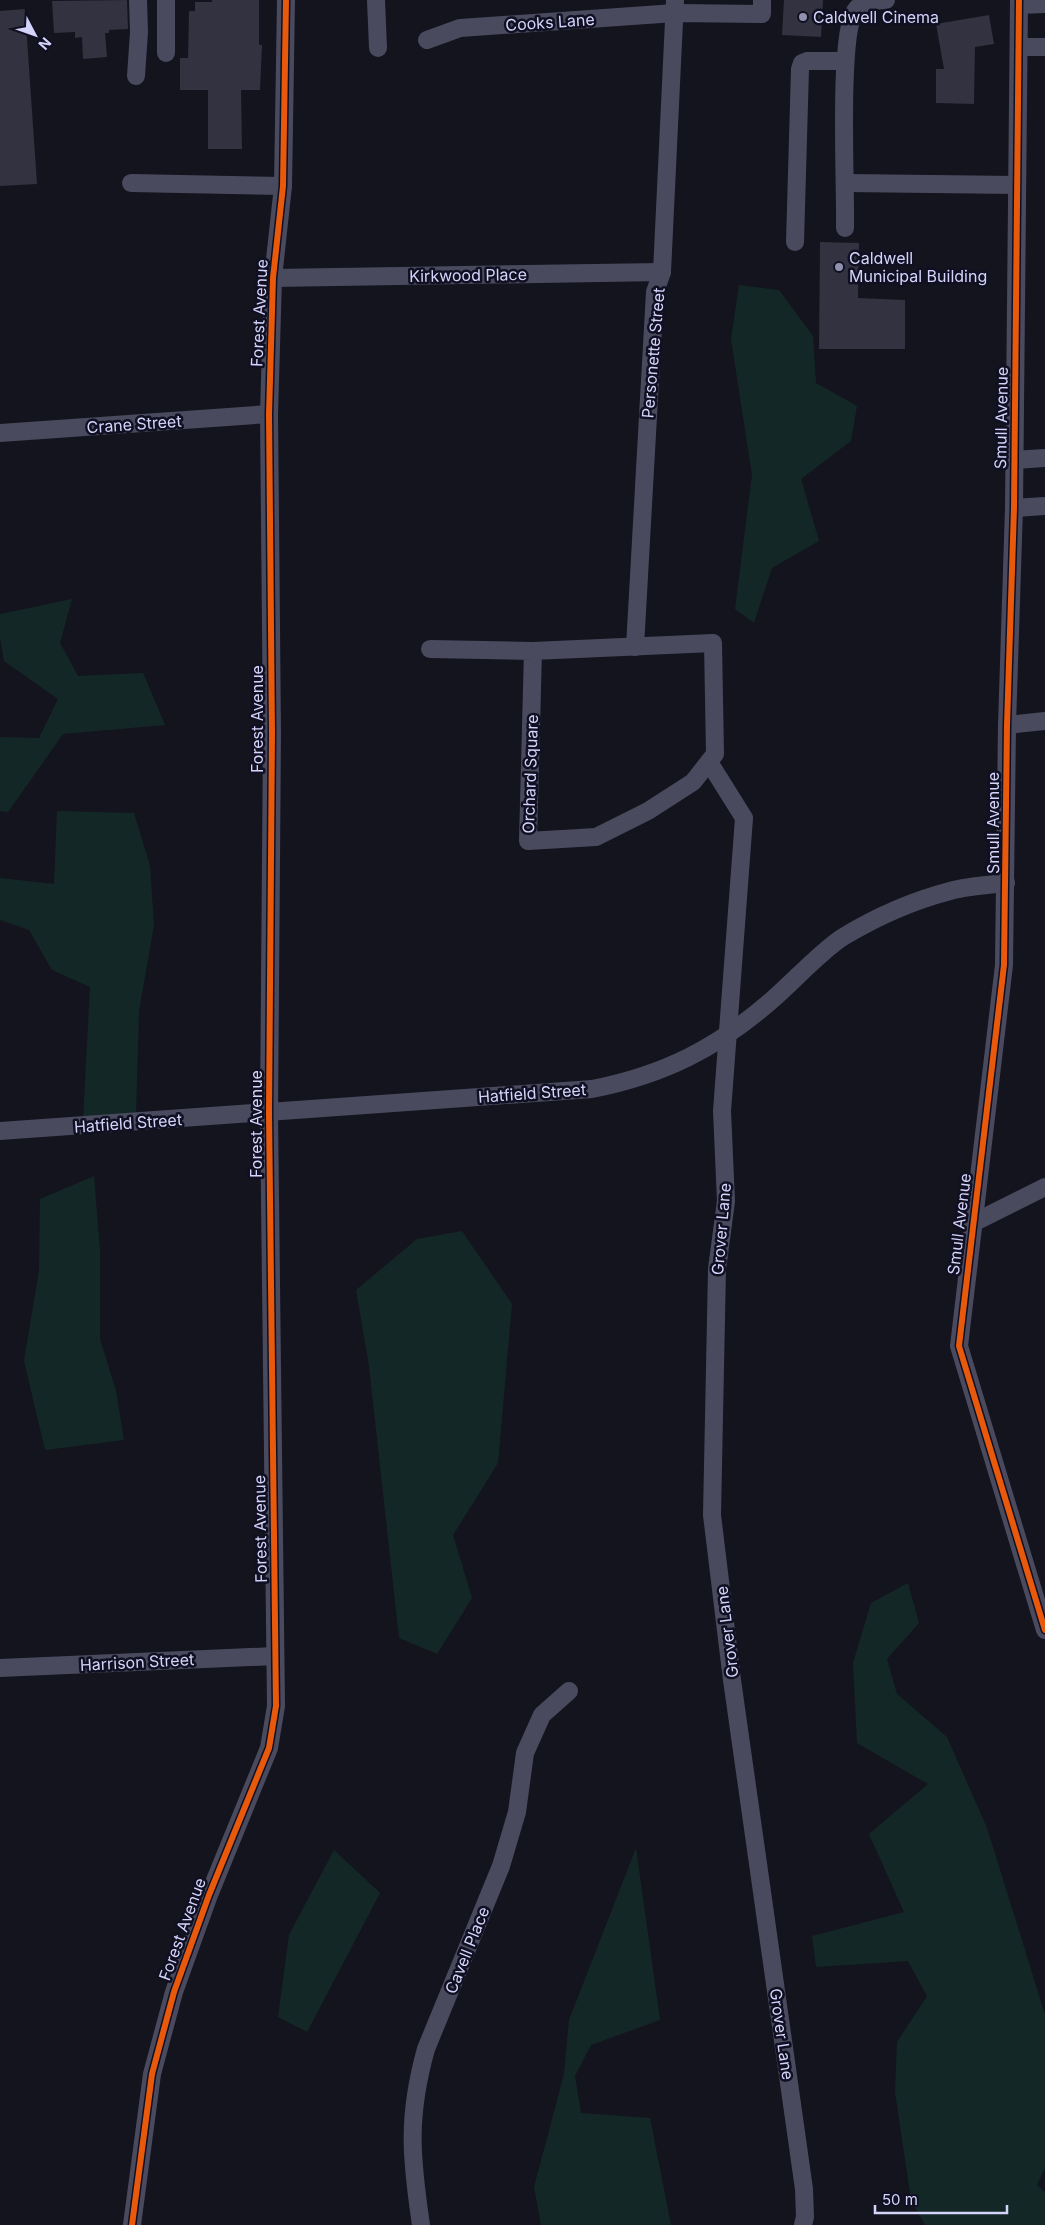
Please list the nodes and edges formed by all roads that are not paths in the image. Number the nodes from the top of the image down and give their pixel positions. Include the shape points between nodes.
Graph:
1 (138, 0) edge
2 (152, 0) edge
3 (166, 0) edge
4 (171, 0) edge
5 (286, 0) edge
6 (376, 0) edge
7 (762, 0) edge
8 (886, 0) edge
9 (1019, 3) edge
10 (1045, 4) edge
11 (675, 7) edge
12 (427, 40) dead end
13 (1019, 47) junction
14 (1045, 47) edge
15 (378, 48) dead end
16 (166, 53) dead end
17 (845, 61) junction
18 (136, 76) dead end
19 (131, 183) dead end
20 (846, 183) junction
21 (1017, 185) junction
22 (283, 186) junction
23 (845, 228) dead end
24 (795, 242) dead end
25 (662, 272) junction
26 (273, 278) junction
27 (268, 414) junction
28 (0, 433) edge
29 (1045, 458) edge
30 (1014, 460) junction
31 (1045, 506) edge
32 (1014, 508) junction
33 (635, 646) junction
34 (430, 649) dead end
35 (533, 651) junction
36 (1045, 721) edge
37 (1007, 725) junction
38 (709, 762) junction
39 (1006, 883) junction
40 (727, 1036) junction
41 (269, 1113) junction
42 (0, 1131) edge
43 (1045, 1187) edge
44 (973, 1223) junction
45 (1041, 1601) edge
46 (1045, 1630) edge
47 (275, 1656) junction
48 (0, 1668) edge
49 (569, 1691) dead end
50 (132, 2225) edge
51 (421, 2225) edge
52 (803, 2225) edge

1 - 18 street via 140,32
2 - 3 street
3 - 4 street
3 - 16 street
5 - 22 street, Forest Avenue
6 - 15 street
7 - 11 street, Cooks Lane via 762,14
8 - 17 street via 865,2 856,9 850,22
9 - 10 street
9 - 13 street, Smull Avenue
11 - 12 street, Cooks Lane via 460,28
11 - 25 street, Personette Street
13 - 14 street
13 - 21 street, Smull Avenue
17 - 20 street
17 - 24 street via 807,61 800,69
19 - 22 street
20 - 21 street
20 - 23 street
21 - 30 street, Smull Avenue
22 - 26 street, Forest Avenue
25 - 26 street, Kirkwood Place
25 - 33 street, Personette Street via 655,292
26 - 27 street, Forest Avenue
27 - 28 street, Crane Street
27 - 41 street, Forest Avenue via 272,723
29 - 30 street
30 - 32 street, Smull Avenue
31 - 32 street
32 - 37 street, Smull Avenue
33 - 35 street, Orchard Square
33 - 38 street, Orchard Square via 713,642 715,754
34 - 35 street, Orchard Square
35 - 38 street, Orchard Square via 528,841 596,837 648,811 693,782
36 - 37 street
37 - 39 street, Smull Avenue
38 - 40 street via 744,818
39 - 40 street, Hatfield Street via 952,890 902,906 842,938
39 - 44 street, Smull Avenue via 1004,965
40 - 41 street, Hatfield Street via 703,1051 649,1075 592,1089
40 - 52 street, Grover Lane via 722,1111 726,1201 717,1268 712,1515 804,2190
41 - 42 street, Hatfield Street
41 - 47 street, Forest Avenue
43 - 44 street
44 - 45 street, Smull Avenue via 958,1346
45 - 46 street, Smull Avenue
47 - 48 street, Harrison Street
47 - 50 street, Forest Avenue via 276,1706 270,1748 174,1992 152,2074
49 - 51 street, Cavell Place via 542,1715 525,1753 517,1812 504,1857 426,2049 419,2075 411,2140

